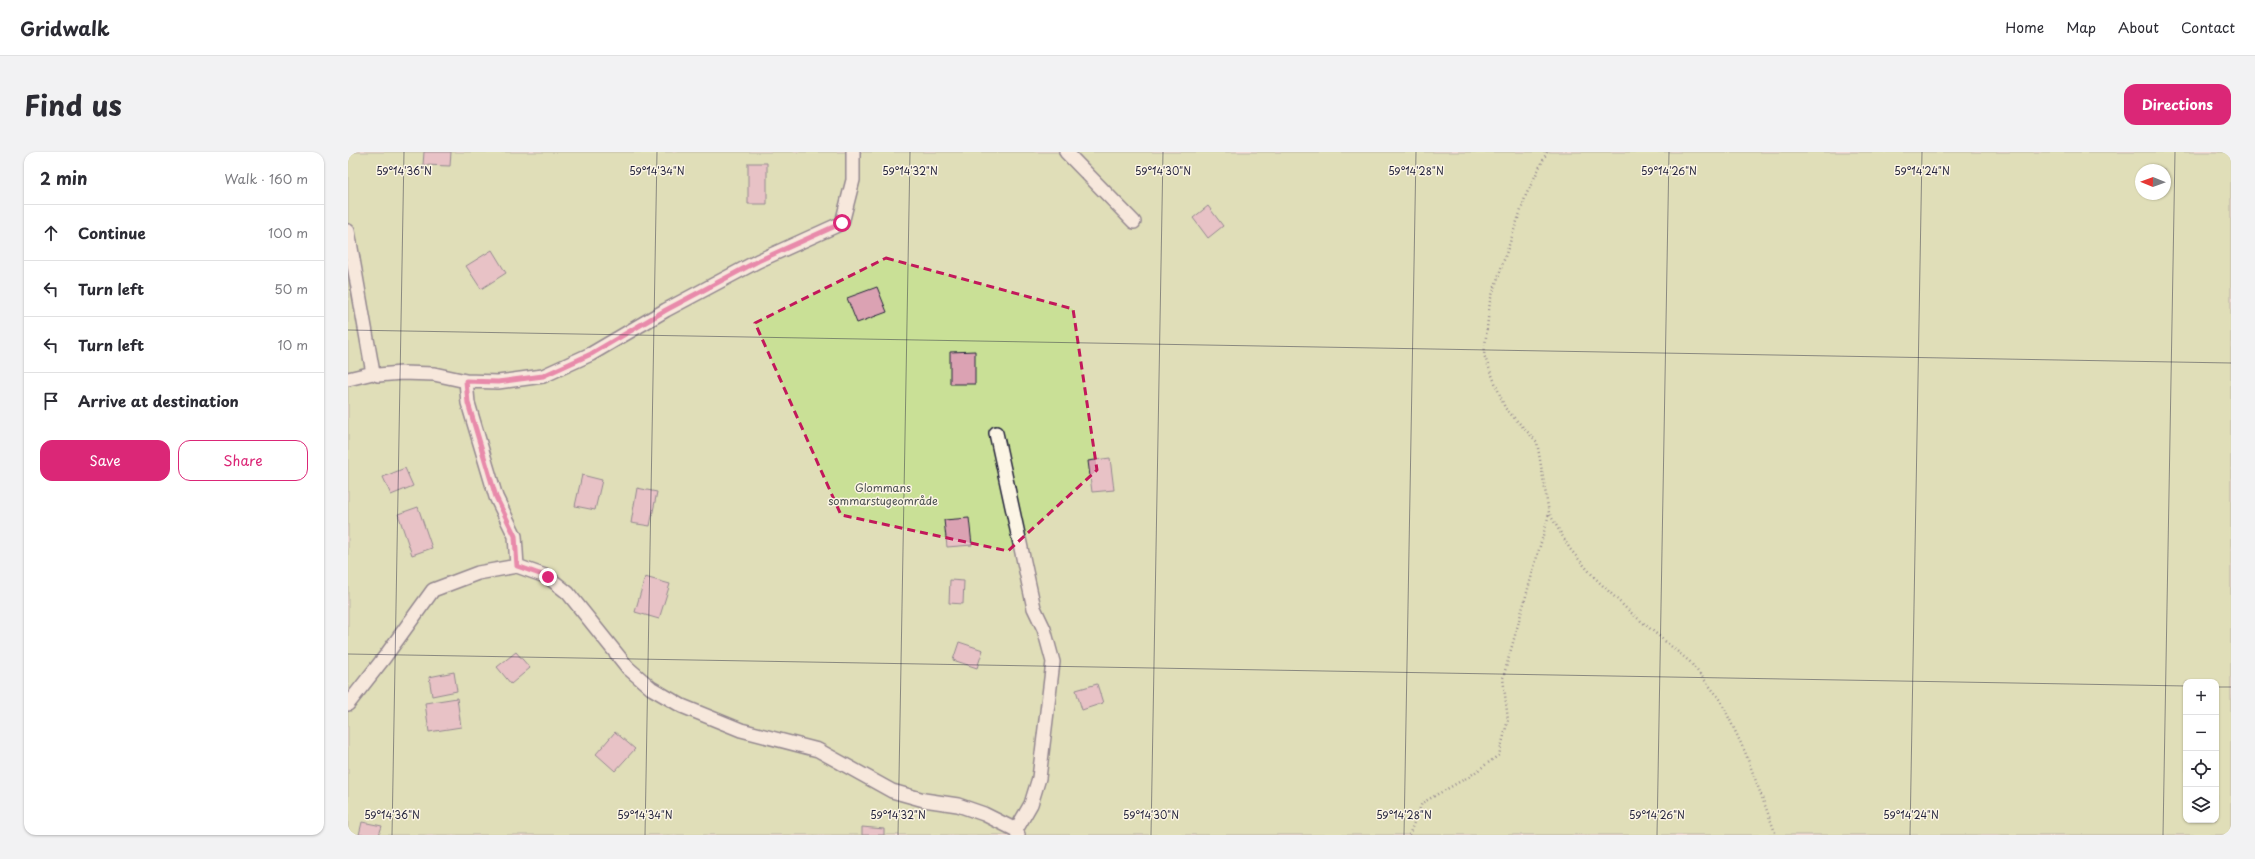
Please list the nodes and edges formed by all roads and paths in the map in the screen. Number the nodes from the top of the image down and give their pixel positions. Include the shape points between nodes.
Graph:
1 (853, 152) edge
2 (1066, 152) edge
3 (1547, 152) edge
4 (1134, 222) dead end
5 (348, 231) edge
6 (373, 373) junction
7 (348, 379) edge
8 (466, 381) junction
9 (996, 433) dead end
10 (1549, 513) junction
11 (517, 566) junction
12 (348, 704) edge
13 (1017, 833) edge
14 (1409, 835) edge
15 (1776, 835) edge

1 - 8 lane via 853,180 842,223 758,261 591,354 543,376 498,382
2 - 4 lane
3 - 10 path via 1526,195 1490,301 1484,355 1505,408 1537,442
5 - 6 lane
6 - 7 lane
6 - 8 lane via 434,374
8 - 11 lane via 468,403 496,497 515,536
9 - 13 lane via 1034,608 1044,629 1053,662 1039,778 1031,804
10 - 14 path via 1503,678 1508,720 1499,755 1470,776 1422,803
10 - 15 path via 1570,548 1594,577 1629,611 1690,662 1720,699 1745,752
11 - 12 lane via 478,573 433,590
11 - 13 lane via 548,577 568,593 628,668 651,688 682,706 741,730 818,750 892,791 924,800 958,805 984,814

